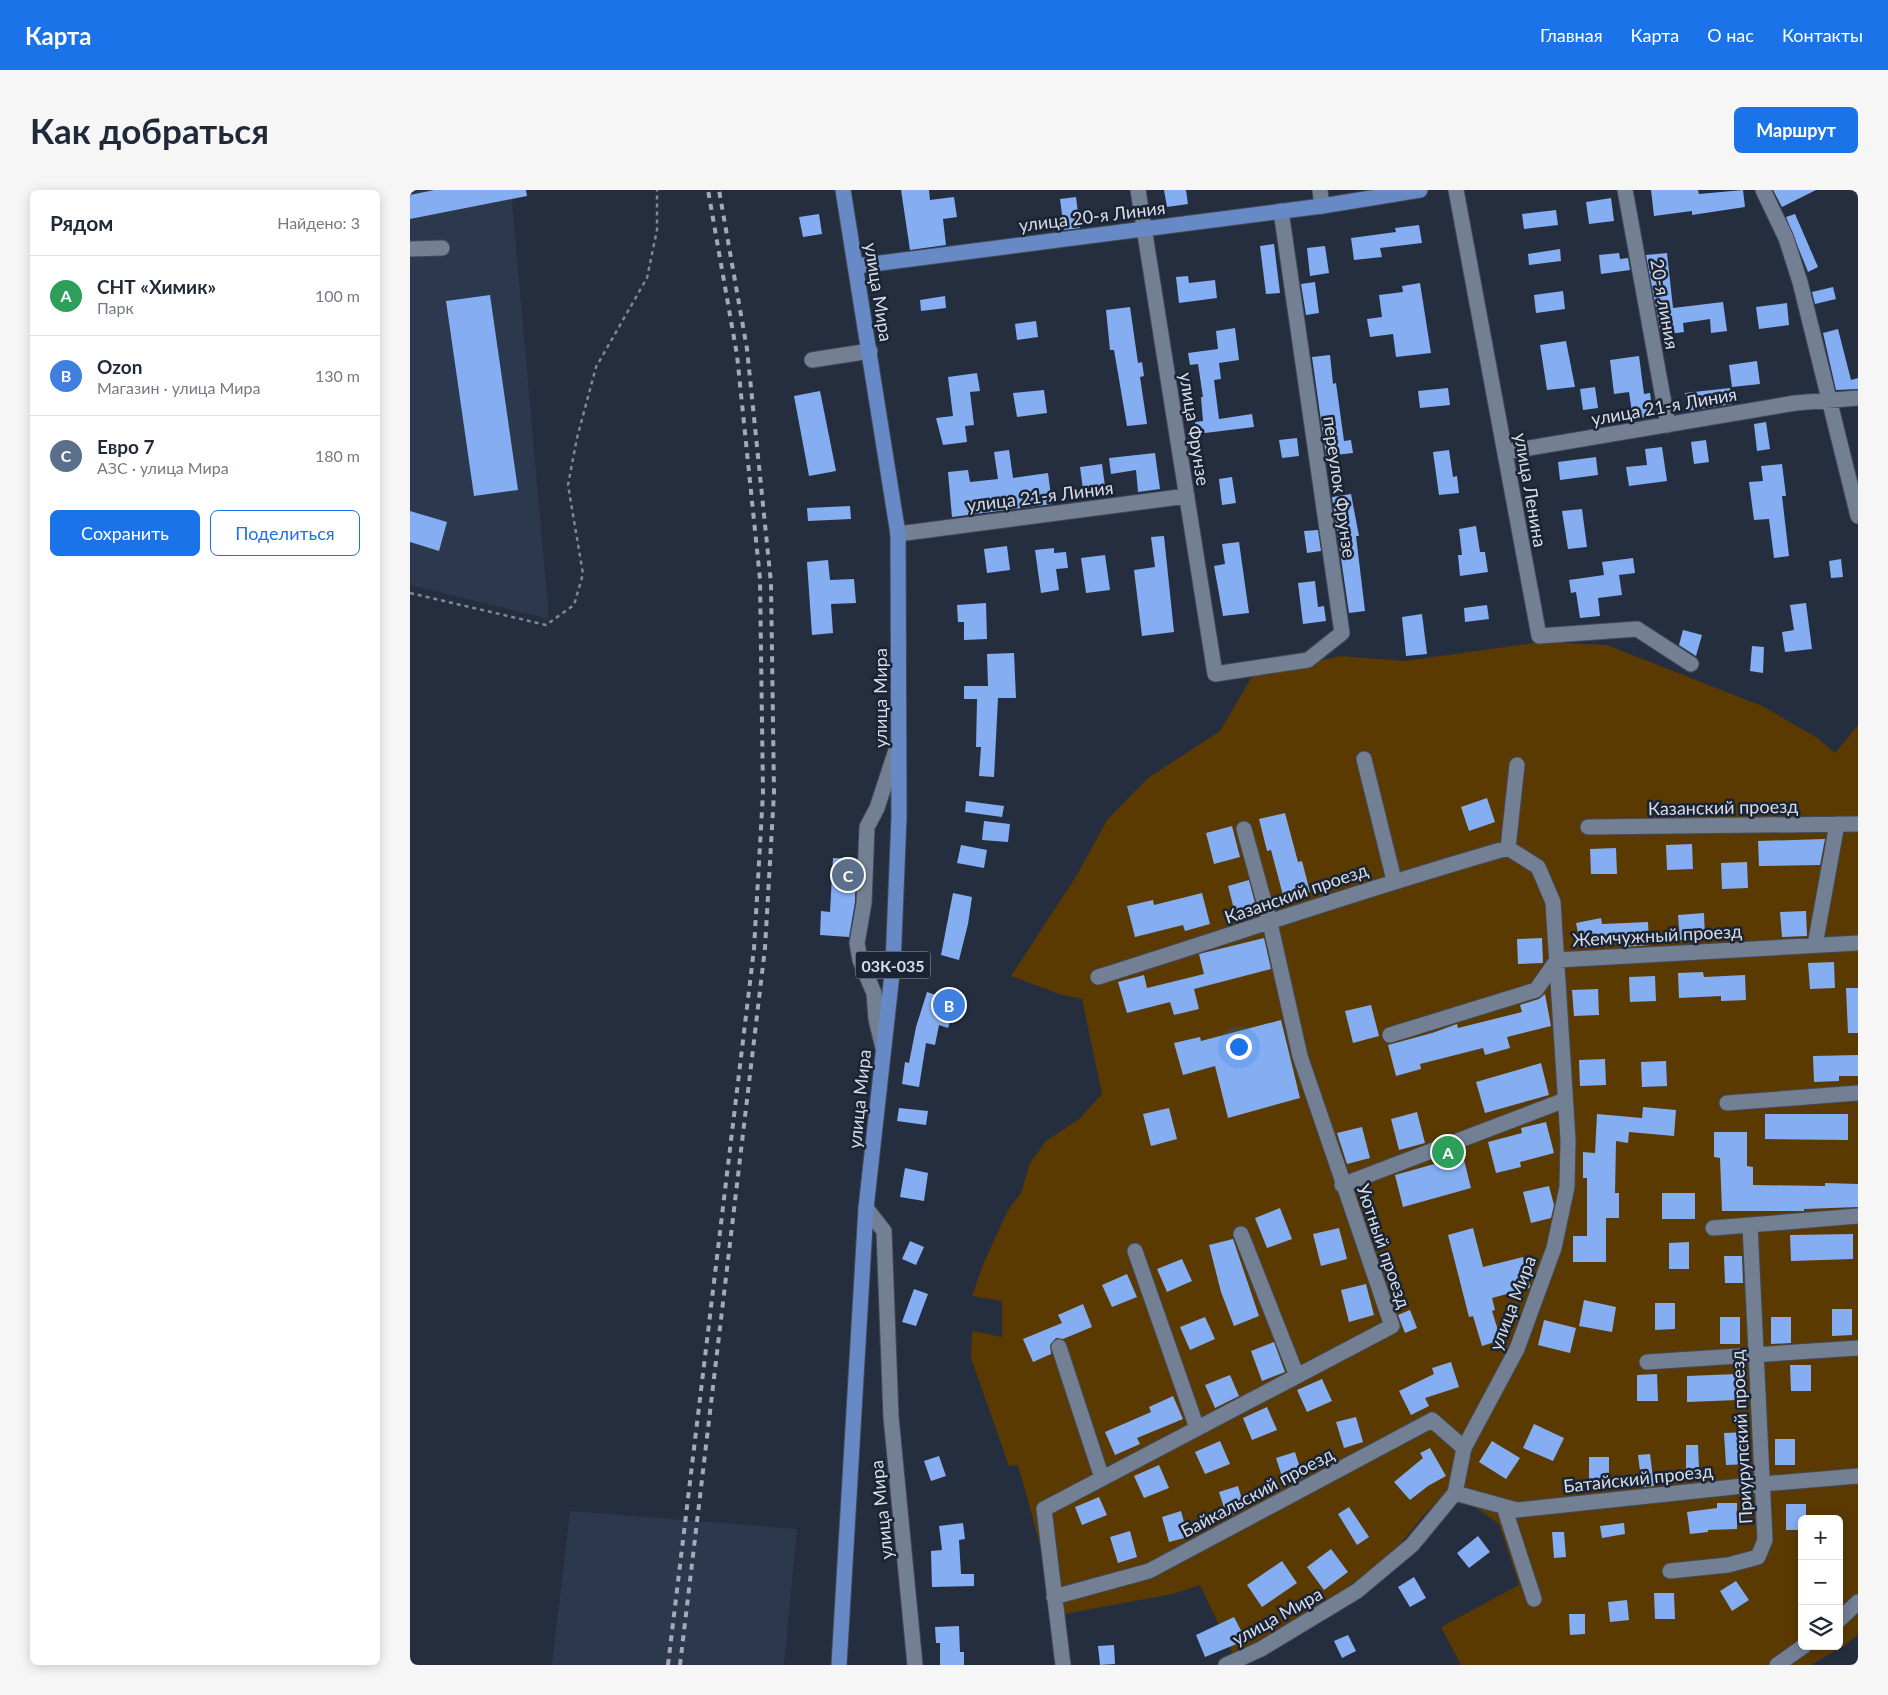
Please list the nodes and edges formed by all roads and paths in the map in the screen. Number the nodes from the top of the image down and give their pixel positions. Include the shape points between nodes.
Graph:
1 (657, 190) edge
2 (843, 190) edge
3 (1138, 190) edge
4 (1320, 190) edge
5 (1420, 190) edge
6 (1456, 190) edge
7 (1625, 190) edge
8 (1763, 190) edge
9 (1322, 206) junction
10 (1281, 211) junction
11 (1144, 228) junction
12 (442, 248) dead end
13 (410, 249) edge
14 (857, 266) junction
15 (870, 351) junction
16 (812, 360) dead end
17 (1858, 398) edge
18 (1829, 401) junction
19 (1668, 425) junction
20 (1506, 452) junction
21 (1187, 496) junction
22 (1858, 516) edge
23 (898, 534) junction
24 (410, 593) edge
25 (1691, 664) dead end
26 (1215, 674) joint
27 (899, 741) junction
28 (1364, 759) dead end
29 (1517, 766) dead end
30 (1838, 824) junction
31 (1858, 824) edge
32 (1588, 827) dead end
33 (1244, 829) dead end
34 (1508, 848) junction
35 (1394, 880) junction
36 (1270, 923) junction
37 (1858, 943) edge
38 (1814, 945) junction
39 (1558, 960) junction
40 (1098, 977) dead end
41 (1390, 1035) dead end
42 (883, 1050) junction
43 (1858, 1093) edge
44 (1565, 1100) junction
45 (1727, 1103) dead end
46 (1342, 1185) junction
47 (866, 1208) junction
48 (1858, 1216) edge
49 (1750, 1225) junction
50 (1713, 1228) dead end
51 (1241, 1234) dead end
52 (1135, 1251) dead end
53 (1059, 1347) dead end
54 (1858, 1348) edge
55 (1756, 1356) junction
56 (1647, 1362) dead end
57 (1297, 1376) junction
58 (1197, 1428) junction
59 (1464, 1448) junction
60 (1858, 1476) edge
61 (1102, 1478) junction
62 (1762, 1484) junction
63 (1455, 1493) junction
64 (1504, 1507) junction
65 (1670, 1571) dead end
66 (1054, 1597) junction
67 (1534, 1599) dead end
68 (1858, 1602) edge
69 (1843, 1616) edge
70 (1798, 1650) edge
71 (839, 1665) edge
72 (915, 1665) edge
73 (1063, 1665) edge
74 (1226, 1665) edge
75 (1777, 1665) edge

1 - 24 path via 657,230 647,278 596,367 576,438 568,486 583,574 574,605 546,625
2 - 14 main road, улица Мира
3 - 11 street, улица Фрунзе
4 - 9 street
5 - 9 main road, улица 20-я Линия
6 - 20 street, улица Ленина
7 - 19 street, 20-я линия
8 - 18 street via 1786,238 1800,282
9 - 10 main road, улица 20-я Линия
10 - 11 main road, улица 20-я Линия
10 - 26 street, переулок Фрунзе via 1342,633 1308,660
11 - 14 main road, улица 20-я Линия
11 - 21 street, улица Фрунзе
12 - 13 street
14 - 15 main road, улица Мира / 03К-035
15 - 16 street
15 - 23 main road, улица Мира / 03К-035
17 - 18 street, улица 21-я Линия
18 - 19 street, улица 21-я Линия via 1795,403
18 - 22 street
19 - 20 street, улица 21-я Линия
20 - 25 street, улица Ленина via 1539,636 1637,629
21 - 23 street, улица 21-я Линия
21 - 26 street, улица Фрунзе
23 - 27 main road, улица Мира / 03К-035
27 - 42 main road, улица Мира / 03К-035 via 893,965
27 - 42 street via 877,808 867,827 864,903 857,943 860,960 874,993
28 - 35 street
29 - 34 street
30 - 31 street, Казанский проезд
30 - 32 street, Казанский проезд
30 - 38 street
33 - 36 street, Уютный проезд
34 - 35 street, Казанский проезд
34 - 39 street, улица Мира via 1538,867 1553,902
35 - 36 street, Казанский проезд
36 - 40 street, Казанский проезд
36 - 46 street, Уютный проезд via 1300,1056
37 - 38 street, Жемчужный проезд
38 - 39 street, Жемчужный проезд
39 - 41 street, Жемчужный проезд via 1536,990
39 - 44 street, улица Мира
42 - 47 main road, улица Мира / 03К-035
43 - 45 street
44 - 46 street
44 - 59 street, улица Мира via 1567,1187 1554,1248 1517,1349
46 - 57 street, Уютный проезд via 1392,1326
47 - 71 main road, улица Мира / 03К-035
47 - 72 street, улица Мира via 884,1231 890,1417
48 - 49 street
49 - 50 street
49 - 55 street, Приурупский проезд
51 - 57 street
52 - 58 street
53 - 61 street
54 - 55 street
55 - 56 street
55 - 62 street, Приурупский проезд
57 - 58 street, Уютный проезд
58 - 61 street, Уютный проезд
59 - 63 street, улица Мира
59 - 66 street, Байкальский проезд via 1432,1420 1149,1571
60 - 62 street, Батайский проезд
61 - 66 street, Уютный проезд via 1044,1509
62 - 64 street, Батайский проезд via 1517,1510
62 - 65 street, Приурупский проезд via 1765,1540 1758,1557
63 - 64 street, Батайский проезд
63 - 74 street, улица Мира via 1412,1544 1357,1591 1261,1649
64 - 67 street
66 - 73 street
68 - 69 street
70 - 75 street

